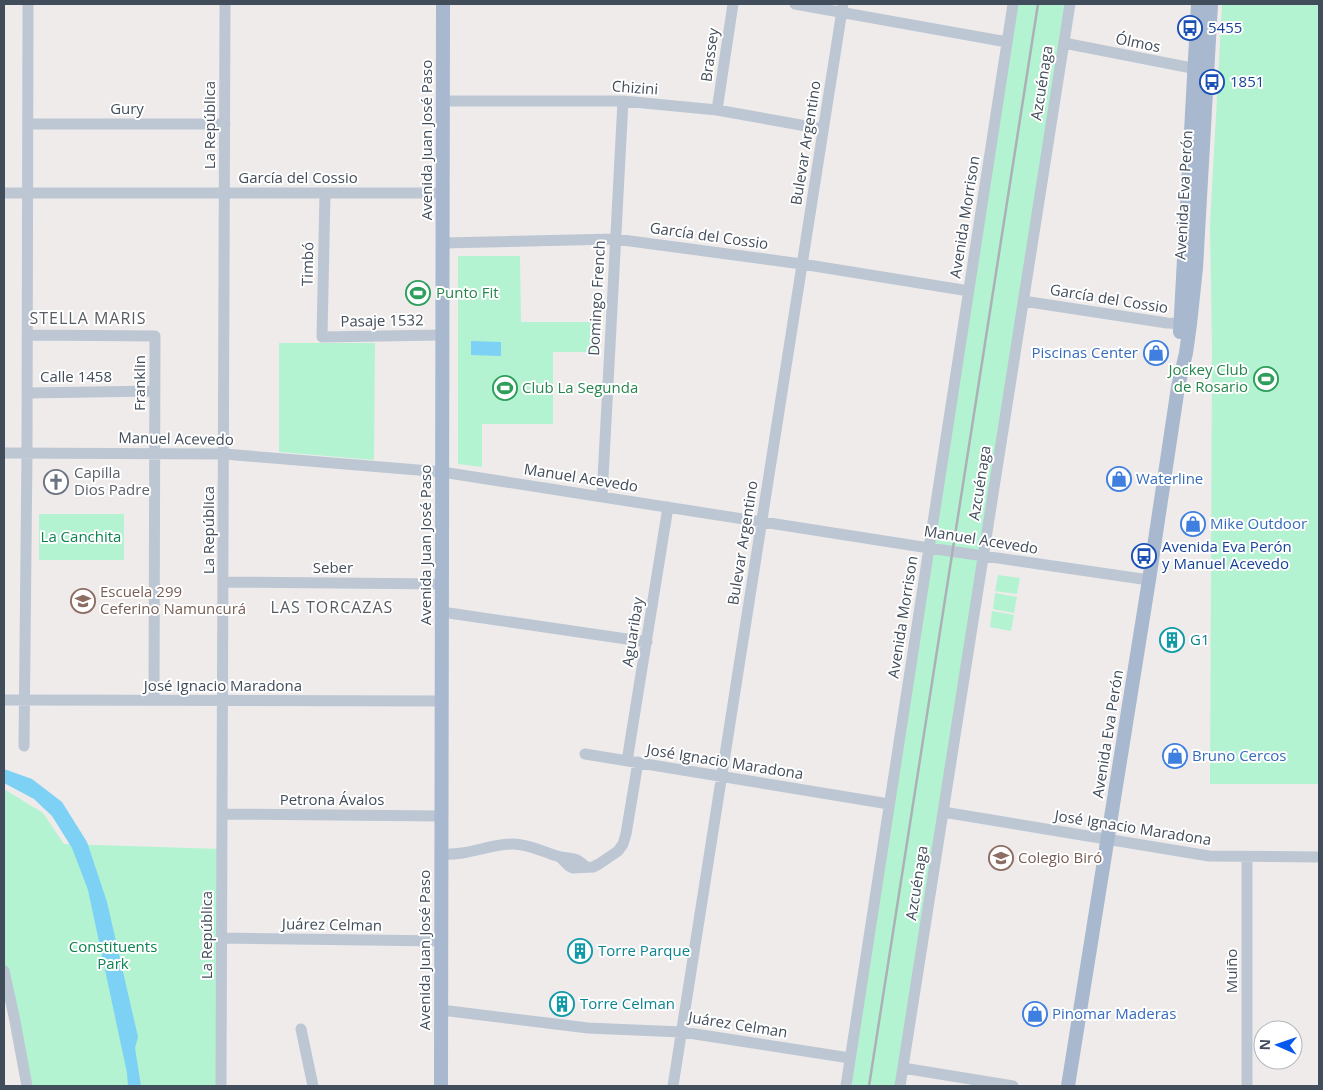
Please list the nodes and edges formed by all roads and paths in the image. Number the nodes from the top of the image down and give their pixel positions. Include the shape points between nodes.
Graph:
1 (28, 4) edge
2 (225, 4) edge
3 (443, 4) edge
4 (733, 4) edge
5 (795, 4) edge
6 (1013, 4) edge
7 (1070, 4) edge
8 (1198, 4) edge
9 (1211, 4) edge
10 (842, 8) edge
11 (1007, 42) junction
12 (1064, 43) junction
13 (1200, 69) junction
14 (443, 101) junction
15 (623, 101) junction
16 (717, 110) junction
17 (28, 124) junction
18 (225, 124) junction
19 (823, 129) junction
20 (4, 193) edge
21 (28, 193) junction
22 (225, 193) junction
23 (325, 193) junction
24 (443, 193) junction
25 (615, 239) junction
26 (443, 243) junction
27 (802, 264) junction
28 (969, 291) junction
29 (1023, 301) junction
30 (1185, 324) junction
31 (28, 335) junction
32 (442, 335) junction
33 (322, 337) joint
34 (28, 392) junction
35 (155, 392) junction
36 (4, 453) edge
37 (28, 453) junction
38 (155, 454) junction
39 (224, 454) junction
40 (442, 472) junction
41 (602, 497) junction
42 (668, 507) junction
43 (762, 522) junction
44 (929, 548) junction
45 (983, 556) junction
46 (1150, 580) junction
47 (223, 582) junction
48 (442, 584) junction
49 (442, 612) junction
50 (647, 642) junction
51 (4, 700) edge
52 (25, 700) junction
53 (154, 700) junction
54 (223, 701) junction
55 (442, 701) junction
56 (24, 746) dead end
57 (585, 754) dead end
58 (632, 762) junction
59 (722, 776) junction
60 (889, 804) junction
61 (943, 812) junction
62 (222, 814) junction
63 (441, 816) junction
64 (1107, 838) junction
65 (441, 854) junction
66 (1248, 857) junction
67 (1319, 857) edge
68 (222, 938) junction
69 (441, 941) junction
70 (4, 971) edge
71 (441, 1010) junction
72 (301, 1029) dead end
73 (682, 1032) junction
74 (850, 1058) junction
75 (903, 1068) junction
76 (27, 1086) edge
77 (222, 1086) edge
78 (312, 1086) edge
79 (441, 1086) edge
80 (673, 1086) edge
81 (846, 1086) edge
82 (900, 1086) edge
83 (1013, 1086) edge
84 (1068, 1086) edge
85 (1247, 1086) edge

1 - 17 street
2 - 18 street, La República
3 - 14 main road, Avenida Juan José Paso
4 - 16 street, Brassey
5 - 10 street
6 - 11 street, Avenida Morrison
7 - 12 street, Azcuénaga
8 - 13 main road, Avenida Eva Perón
9 - 13 main road, Avenida Eva Perón
10 - 11 street
10 - 19 street, Bulevar Argentino
11 - 28 street, Avenida Morrison
12 - 13 street, Ólmos
12 - 29 street, Azcuénaga
13 - 30 main road, Avenida Eva Perón
14 - 15 street, Chizini
14 - 24 main road, Avenida Juan José Paso
15 - 16 street, Chizini
15 - 25 street, Domingo French
16 - 19 street, Chizini
17 - 18 street, Gury
17 - 21 street
18 - 22 street, La República
19 - 27 street, Bulevar Argentino
20 - 21 street, García del Cossio
21 - 22 street, García del Cossio
21 - 31 street
22 - 23 street, García del Cossio
22 - 39 street, La República
23 - 24 street, García del Cossio
23 - 33 street, Timbó
24 - 26 main road, Avenida Juan José Paso
25 - 26 street, García del Cossio
25 - 27 street, García del Cossio
25 - 41 street, Domingo French
26 - 32 main road, Avenida Juan José Paso
27 - 28 street, García del Cossio
27 - 43 street, Bulevar Argentino
28 - 44 street, Avenida Morrison
29 - 30 street, García del Cossio
29 - 45 street, Azcuénaga
30 - 46 main road, Avenida Eva Perón
31 - 34 street
31 - 35 street, Franklin via 155,336
32 - 33 street, Pasaje 1532
32 - 40 main road, Avenida Juan José Paso
34 - 35 street, Calle 1458
34 - 37 street
35 - 38 street, Franklin
36 - 37 street, Manuel Acevedo
37 - 38 street, Manuel Acevedo
37 - 52 street
38 - 39 street, Manuel Acevedo
38 - 53 street, Franklin
39 - 40 street, Manuel Acevedo
39 - 47 street, La República
40 - 41 street, Manuel Acevedo
40 - 48 main road, Avenida Juan José Paso
41 - 42 street, Manuel Acevedo
42 - 43 street, Manuel Acevedo
42 - 50 street, Aguaribay
43 - 44 street, Manuel Acevedo
43 - 59 street, Bulevar Argentino
44 - 45 street, Manuel Acevedo
44 - 60 street, Avenida Morrison
45 - 46 street, Manuel Acevedo
45 - 61 street, Azcuénaga
46 - 64 main road, Avenida Eva Perón
47 - 48 street, Seber
47 - 54 street, La República
48 - 49 main road, Avenida Juan José Paso
49 - 50 street
49 - 55 main road, Avenida Juan José Paso
50 - 58 street, Aguaribay
51 - 52 street, José Ignacio Maradona
52 - 53 street, José Ignacio Maradona
52 - 56 street
53 - 54 street, José Ignacio Maradona
54 - 55 street, José Ignacio Maradona
54 - 62 street, La República
55 - 63 main road, Avenida Juan José Paso
57 - 58 street, José Ignacio Maradona
58 - 59 street, José Ignacio Maradona
58 - 65 street, Aguaribay via 623,844 599,864 578,868 568,866 560,857 522,844
59 - 60 street, José Ignacio Maradona
59 - 73 street, Bulevar Argentino
60 - 74 street, Avenida Morrison
61 - 64 street, José Ignacio Maradona
61 - 75 street, Azcuénaga
62 - 63 street, Petrona Ávalos
62 - 68 street, La República
63 - 65 main road, Avenida Juan José Paso
64 - 66 street, José Ignacio Maradona via 1209,856
64 - 84 main road, Avenida Eva Perón
65 - 69 main road, Avenida Juan José Paso
66 - 67 street, José Ignacio Maradona
66 - 85 street, Muiño
68 - 69 street, Juárez Celman
68 - 77 street, La República
69 - 71 main road, Avenida Juan José Paso
70 - 76 street
71 - 73 street, Juárez Celman via 588,1028
71 - 79 main road, Avenida Juan José Paso
72 - 78 street
73 - 74 street, Juárez Celman
73 - 80 street, Bulevar Argentino
74 - 81 street, Avenida Morrison
75 - 82 street, Azcuénaga
75 - 83 street

